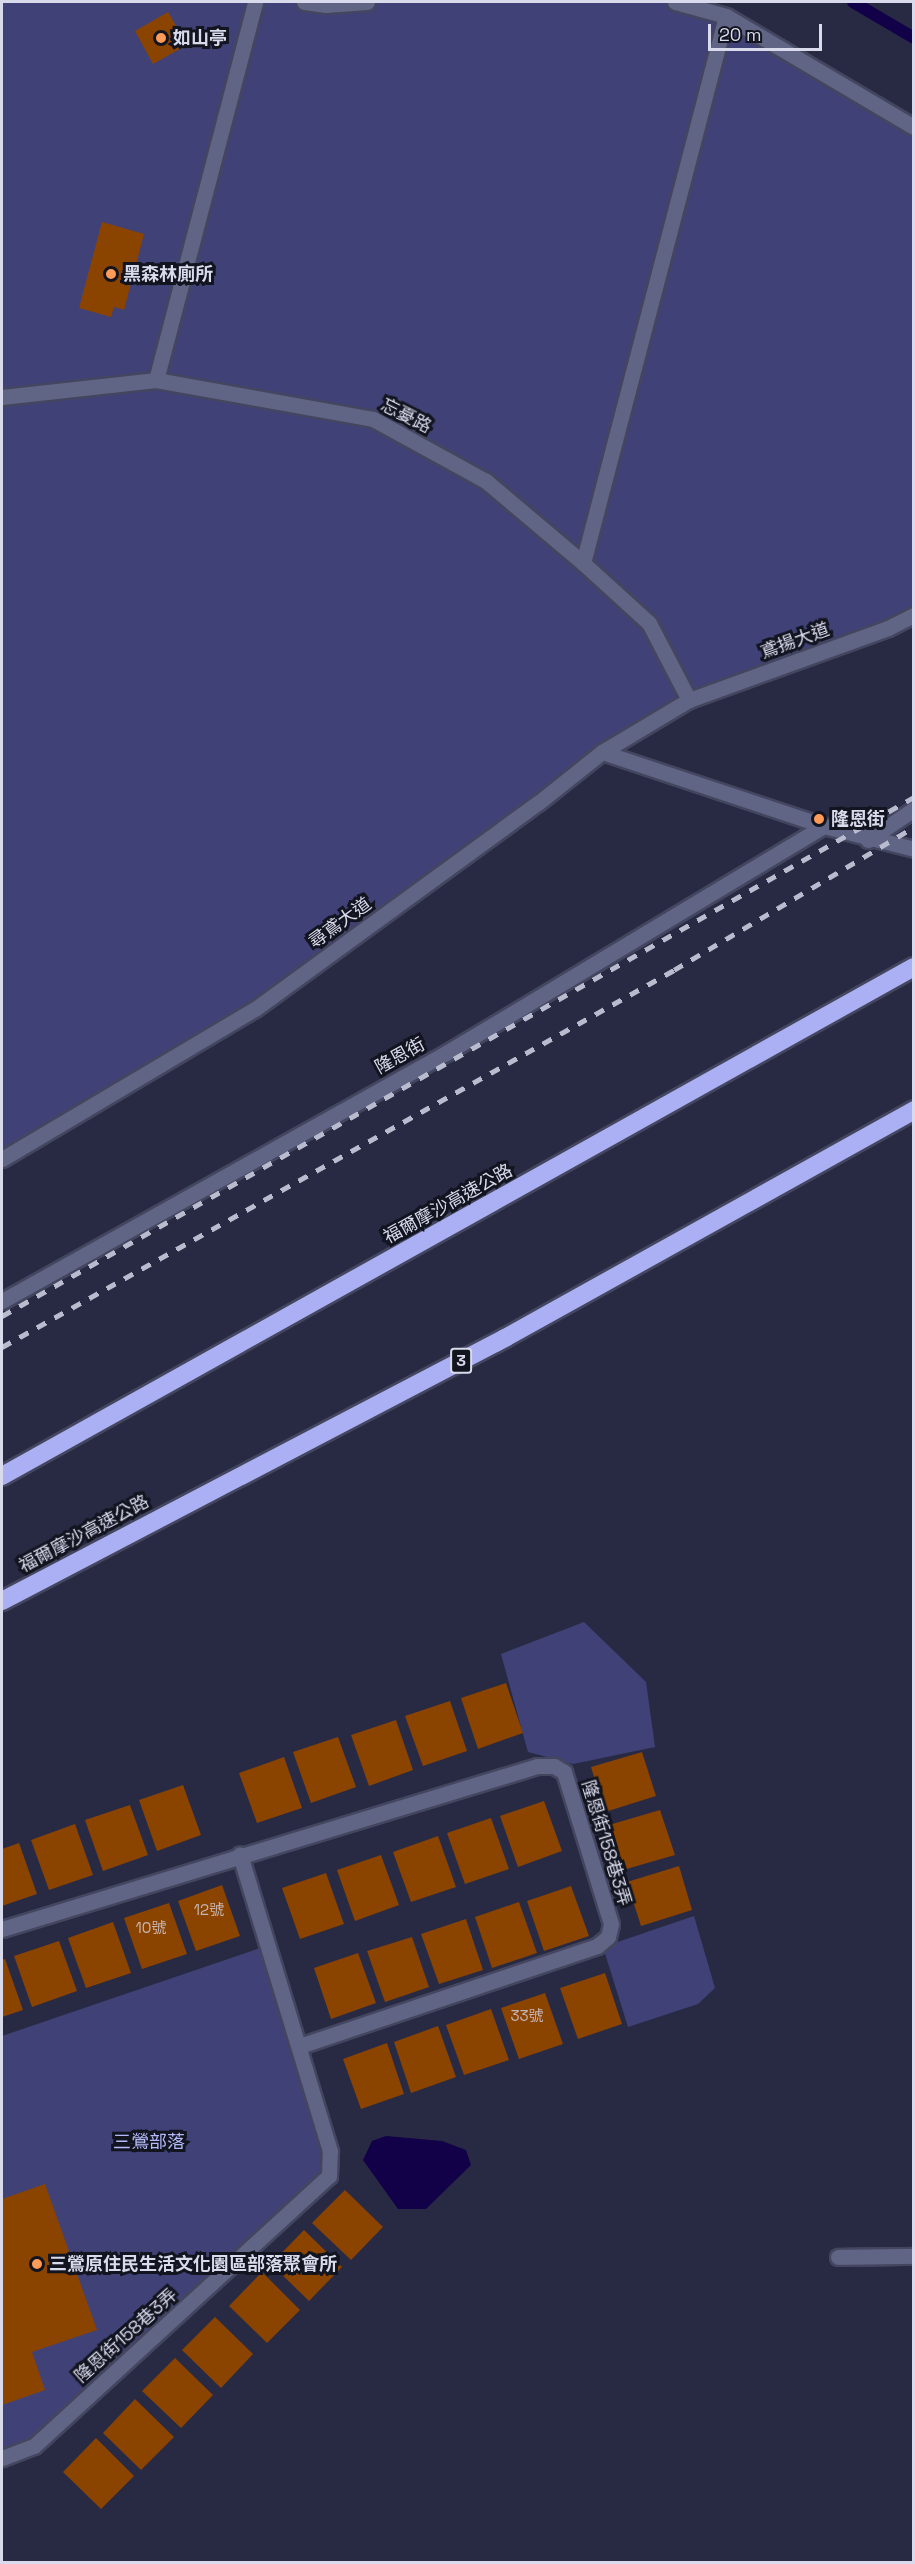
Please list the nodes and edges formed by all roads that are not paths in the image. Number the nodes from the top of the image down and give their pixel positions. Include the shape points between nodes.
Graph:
1 (255, 2) edge
2 (304, 2) edge
3 (367, 2) edge
4 (675, 2) edge
5 (726, 16) junction
6 (914, 127) edge
7 (156, 380) junction
8 (2, 396) edge
9 (583, 563) junction
10 (914, 615) edge
11 (689, 700) junction
12 (602, 752) junction
13 (914, 809) edge
14 (824, 826) junction
15 (868, 840) junction
16 (914, 849) edge
17 (914, 967) edge
18 (914, 1110) edge
19 (2, 1159) edge
20 (2, 1301) edge
21 (2, 1476) edge
22 (2, 1601) edge
23 (240, 1854) junction
24 (2, 1929) edge
25 (300, 2046) junction
26 (914, 2256) edge
27 (838, 2257) dead end
28 (2, 2458) edge

1 - 7 street
2 - 3 street
4 - 5 street
5 - 6 street
5 - 9 street
7 - 8 street, 忘憂路
7 - 9 street, 忘憂路 via 373,419 486,481
9 - 11 street, 忘憂路 via 649,623
10 - 11 street, 鳶揚大道
11 - 12 street, 尋鳶大道
12 - 14 street
12 - 19 street, 尋鳶大道 via 255,1009
13 - 15 street
14 - 15 street
14 - 20 street, 隆恩街 via 446,1053
15 - 16 street
17 - 21 highway, 福爾摩沙高速公路
18 - 22 highway, 福爾摩沙高速公路 / 3 via 505,1338
23 - 24 street, 隆恩街158巷3弄
23 - 25 street, 隆恩街158巷3弄
23 - 25 street, 隆恩街158巷3弄 via 537,1766 554,1766 564,1772 611,1924 608,1936 597,1946
25 - 28 street, 隆恩街158巷3弄 via 330,2151 329,2176 34,2446
26 - 27 street

